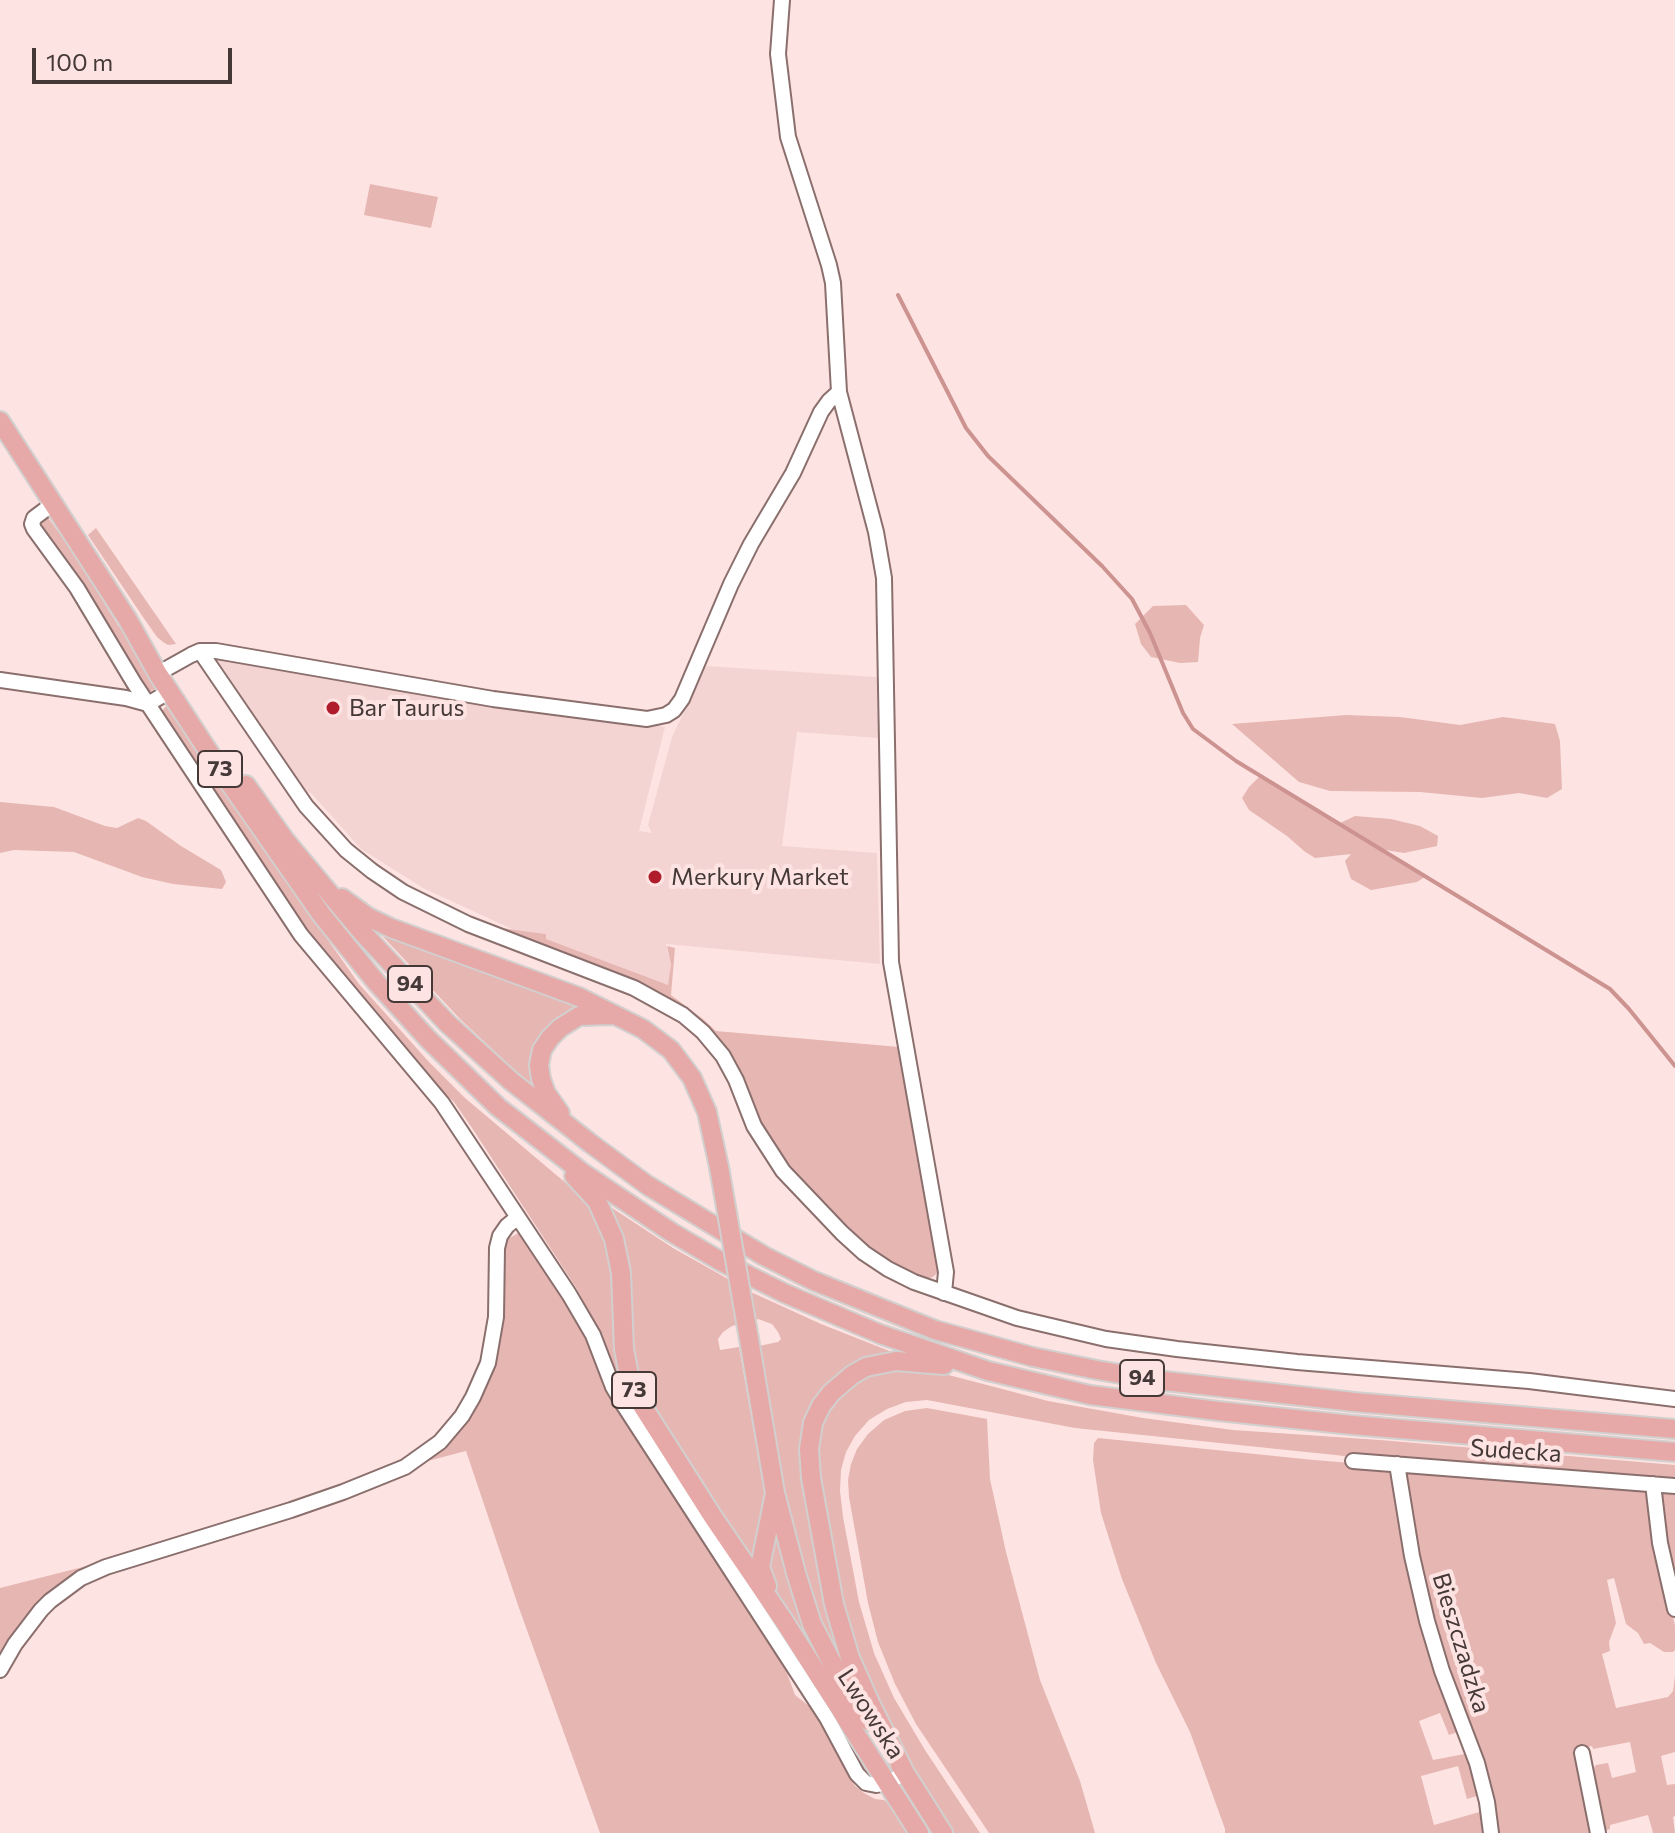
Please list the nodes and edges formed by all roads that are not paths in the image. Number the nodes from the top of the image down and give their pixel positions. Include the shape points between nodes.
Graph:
1 (782, 0) edge
2 (839, 392) junction
3 (0, 421) edge
4 (54, 503) junction
5 (128, 620) junction
6 (200, 651) junction
7 (166, 669) junction
8 (0, 680) edge
9 (170, 691) junction
10 (148, 704) junction
11 (317, 879) junction
12 (618, 1015) junction
13 (542, 1142) junction
14 (590, 1143) junction
15 (518, 1217) junction
16 (944, 1293) junction
17 (988, 1371) junction
18 (1675, 1399) edge
19 (1675, 1429) edge
20 (1675, 1452) edge
21 (1353, 1461) dead end
22 (1397, 1464) junction
23 (1653, 1484) junction
24 (1675, 1486) edge
25 (775, 1493) junction
26 (1675, 1609) edge
27 (784, 1621) junction
28 (0, 1670) edge
29 (1582, 1753) dead end
30 (905, 1773) junction
31 (887, 1783) junction
32 (919, 1833) edge
33 (943, 1833) edge
34 (1491, 1833) edge
35 (1598, 1833) edge

1 - 2 street via 778,54 788,137 833,283
2 - 6 street via 821,412 754,538 682,699 666,715 647,719 493,699
2 - 16 street via 884,578 891,962 946,1272
3 - 4 main road, 73
4 - 5 main road, 73
4 - 10 street via 34,518 34,529
5 - 7 main road, 73
5 - 9 main road, 73
6 - 7 street
6 - 16 street via 289,784 346,850 434,909 624,984 683,1015 723,1056 754,1126 783,1171 864,1253
7 - 11 main road, 73
8 - 10 street
9 - 10 street
9 - 13 main road, 73 via 284,862 376,982 462,1074
10 - 15 street via 301,935 427,1084
11 - 12 main road, 73 via 391,928
11 - 14 main road, 94 via 447,1023
12 - 14 main road via 579,1016 542,1050 539,1065 546,1093
12 - 25 main road, 73, bridge via 671,1050 692,1078 707,1112
13 - 17 main road, 94 via 722,1262 825,1312
13 - 27 main road, 73 via 597,1201 607,1220 621,1273 624,1349 636,1396
14 - 19 main road, 94 via 647,1185 814,1281 935,1330 1033,1357 1184,1383
15 - 28 street via 500,1236 497,1248 496,1317 488,1363 462,1416 440,1442 405,1467 343,1492 81,1578 41,1610
15 - 31 street via 593,1335 623,1404 827,1718 857,1774 866,1783
16 - 18 street via 1063,1330 1163,1347
17 - 20 main road, 94 via 1090,1395 1218,1411
17 - 30 main road via 896,1361 866,1367 831,1393 813,1423 811,1478 834,1604 850,1658
21 - 22 street, Sudecka
22 - 23 street, Sudecka
22 - 34 street, Bieszczadzka via 1427,1621 1477,1763
23 - 24 street, Sudecka
23 - 26 street
25 - 27 main road via 760,1567
25 - 30 main road, 73 via 812,1624 844,1686
27 - 31 main road, Lwowska / 73
29 - 35 street
30 - 31 street
30 - 33 main road, Lwowska / 73
31 - 32 main road, Lwowska / 73

